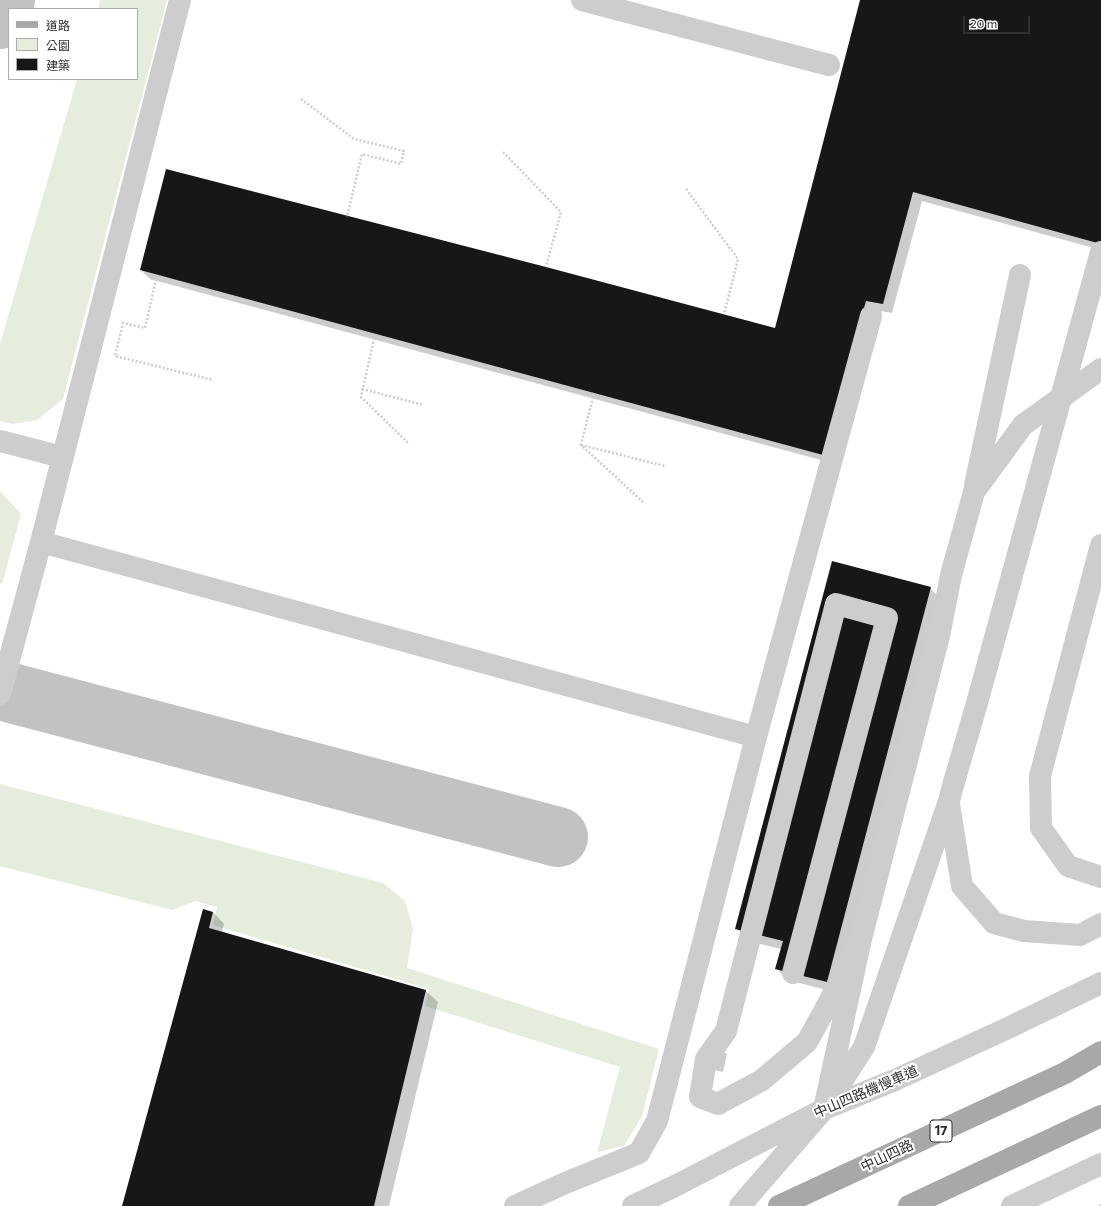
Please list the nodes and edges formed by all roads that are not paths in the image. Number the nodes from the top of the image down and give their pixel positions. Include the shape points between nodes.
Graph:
1 (180, 0) edge
2 (582, 0) edge
3 (828, 65) dead end
4 (1101, 252) edge
5 (1020, 275) dead end
6 (871, 316) dead end
7 (1101, 369) edge
8 (0, 441) edge
9 (62, 457) junction
10 (974, 492) junction
11 (41, 542) junction
12 (1101, 545) edge
13 (0, 694) edge
14 (756, 737) junction
15 (951, 791) junction
16 (1101, 877) edge
17 (1101, 924) edge
18 (861, 939) junction
19 (794, 973) dead end
20 (1101, 983) edge
21 (1101, 1052) edge
22 (824, 1109) junction
23 (1101, 1116) edge
24 (1101, 1164) edge
25 (515, 1206) edge
26 (633, 1206) edge
27 (740, 1206) edge
28 (779, 1206) edge
29 (909, 1206) edge
30 (1012, 1206) edge

1 - 9 lane
2 - 3 lane
4 - 15 lane, bridge via 978,702
5 - 10 lane
6 - 14 lane
7 - 10 lane via 1023,425
8 - 9 lane
9 - 11 lane
10 - 18 lane
11 - 13 lane
11 - 14 lane
12 - 16 lane via 1040,776 1041,828 1068,866
14 - 25 lane via 658,1121 639,1153
15 - 17 lane via 962,886 994,923 1024,931 1080,935
15 - 22 lane via 864,1047
18 - 19 lane via 807,1042 762,1080 718,1104 700,1097 706,1059 726,1031 836,604 888,618
18 - 22 lane
20 - 22 lane, 中山四路機慢車道 via 895,1080
21 - 28 main road, 中山四路 / 17 via 1065,1073
22 - 26 lane, 中山四路機慢車道
22 - 27 lane
23 - 29 main road
24 - 30 lane

